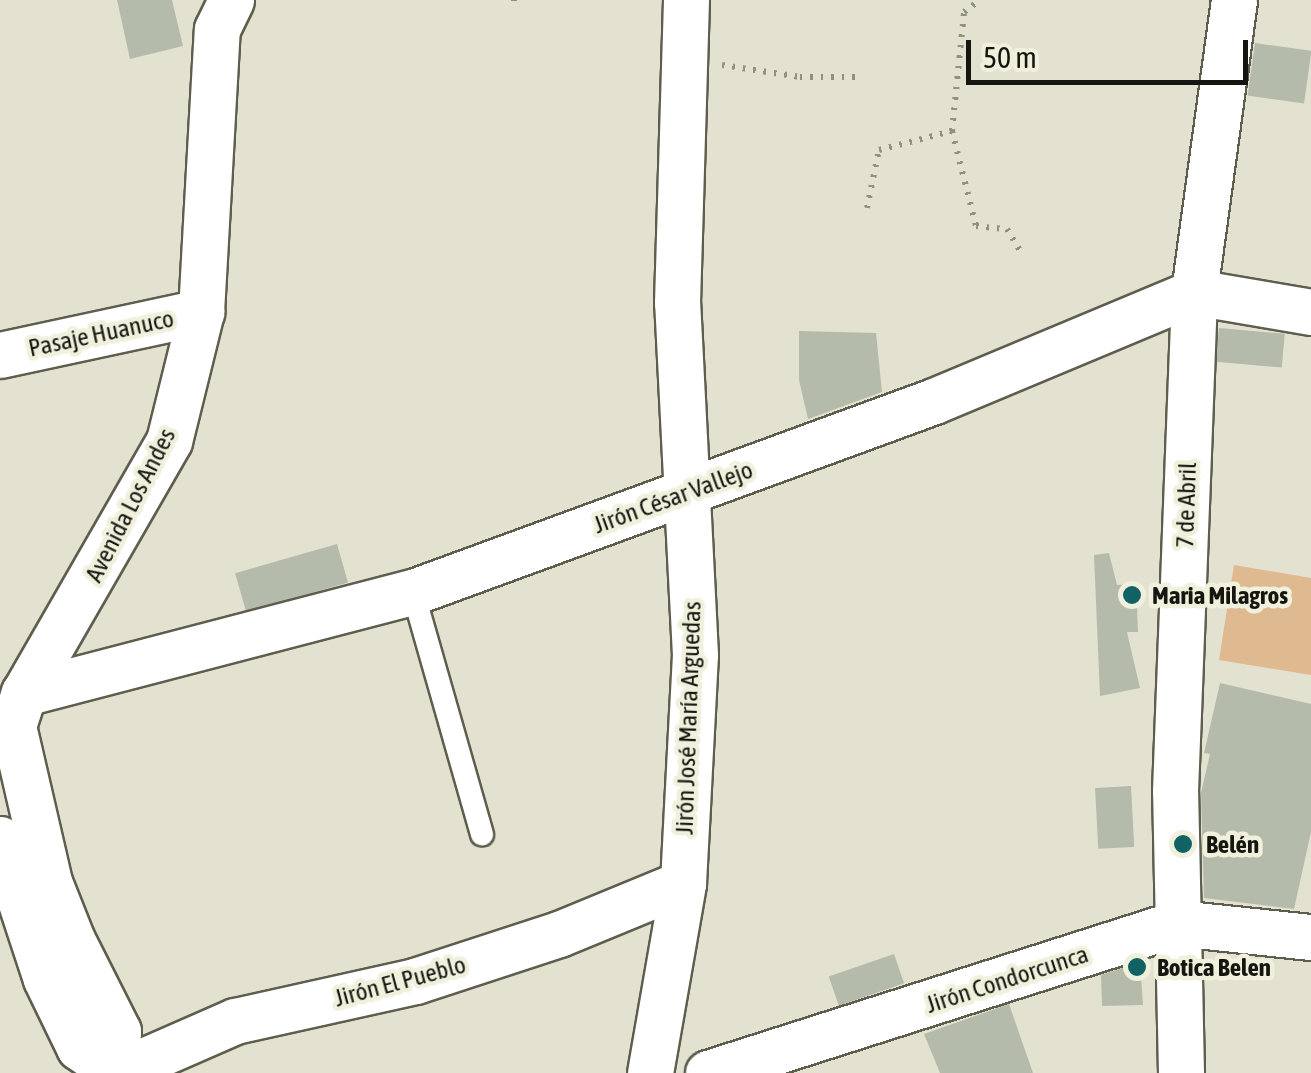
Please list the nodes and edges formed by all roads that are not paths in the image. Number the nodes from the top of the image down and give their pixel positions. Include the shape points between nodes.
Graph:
1 (686, 0) edge
2 (1234, 0) edge
3 (224, 14) edge
4 (1194, 292) junction
5 (201, 312) junction
6 (1311, 312) edge
7 (0, 355) edge
8 (688, 492) junction
9 (413, 592) junction
10 (13, 717) edge
11 (482, 834) dead end
12 (0, 840) edge
13 (683, 883) junction
14 (1177, 923) junction
15 (1311, 937) edge
16 (116, 1073) edge
17 (650, 1073) edge
18 (708, 1073) edge
19 (1180, 1073) edge

1 - 8 street, Jirón José María Arguedas via 676,302
2 - 4 street, 7 de Abril
3 - 5 street, Avenida Los Andes
4 - 6 street
4 - 8 street, Jirón César Vallejo via 934,401
4 - 14 street, 7 de Abril via 1175,790
5 - 7 street, Pasaje Huanuco
5 - 10 street, Avenida Los Andes via 170,441
8 - 9 street, Jirón César Vallejo
8 - 13 street, Jirón José María Arguedas via 695,655
9 - 10 street, Jirón César Vallejo
9 - 11 lane
10 - 16 street via 49,882 118,1031
12 - 16 street via 54,996 80,1047
13 - 16 street, Jirón El Pueblo via 559,934 414,981 235,1021
13 - 17 street, Jirón José María Arguedas
14 - 15 street, Jirón Condorcunca
14 - 18 street, Jirón Condorcunca
14 - 19 street, 7 de Abril

